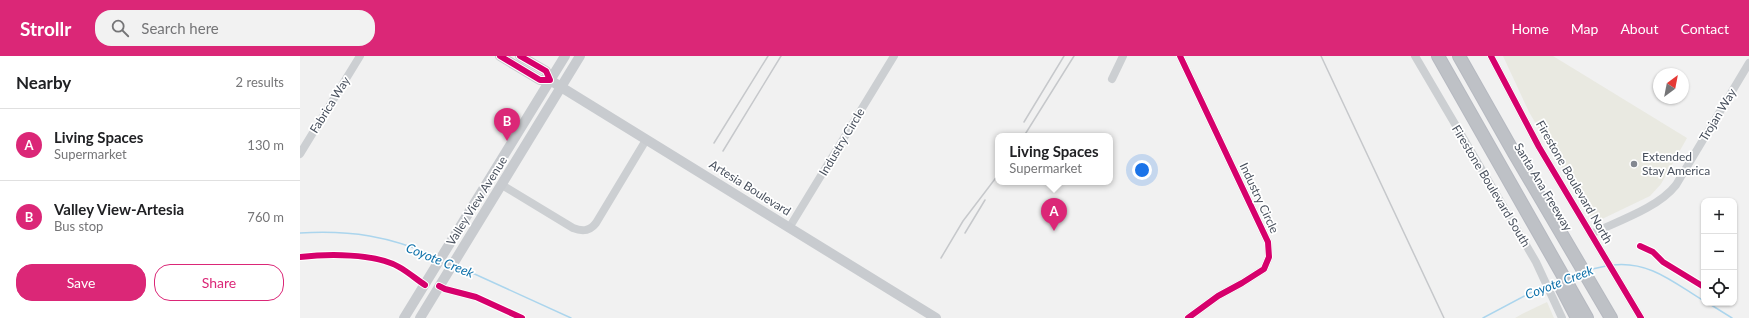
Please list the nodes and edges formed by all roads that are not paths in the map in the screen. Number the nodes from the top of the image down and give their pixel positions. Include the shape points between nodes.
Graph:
1 (360, 56) edge
2 (500, 56) edge
3 (520, 56) edge
4 (565, 56) edge
5 (580, 56) edge
6 (894, 56) edge
7 (1123, 56) edge
8 (1180, 56) edge
9 (1415, 56) edge
10 (1438, 56) edge
11 (1459, 56) edge
12 (1468, 56) edge
13 (1491, 56) edge
14 (1749, 63) edge
15 (1112, 79) dead end
16 (550, 80) junction
17 (561, 88) junction
18 (646, 140) junction
19 (300, 154) edge
20 (502, 185) junction
21 (789, 228) junction
22 (1591, 234) junction
23 (1571, 243) junction
24 (1597, 286) junction
25 (1571, 297) junction
26 (404, 318) edge
27 (420, 318) edge
28 (936, 318) edge
29 (1188, 318) edge
30 (1562, 318) edge
31 (1577, 318) edge
32 (1587, 318) edge
33 (1611, 318) edge
34 (1618, 318) edge
35 (1640, 318) edge

1 - 19 street, Fabrica Way
2 - 16 main road, Artesia Boulevard via 540,80
3 - 16 main road, Artesia Boulevard via 546,72
4 - 16 main road, Valley View Avenue
5 - 17 main road, Valley View Avenue
6 - 21 street, Industry Circle
7 - 15 street
8 - 29 street, Industry Circle via 1268,242 1270,253 1260,272 1218,296
9 - 30 street, Firestone Boulevard South via 1540,271
10 - 25 highway via 1548,250 1560,284
11 - 23 highway
12 - 23 highway, Santa Ana Freeway
13 - 22 street, Firestone Boulevard North via 1539,147
14 - 22 street, Trojan Way via 1676,185 1653,205
16 - 17 main road, Artesia Boulevard
16 - 26 main road, Valley View Avenue
17 - 18 main road, Artesia Boulevard
17 - 20 main road, Valley View Avenue
18 - 20 street via 596,223 584,231 573,228
18 - 21 main road, Artesia Boulevard
20 - 27 main road, Valley View Avenue
21 - 28 main road, Artesia Boulevard
22 - 35 street, Firestone Boulevard North
23 - 24 highway, Santa Ana Freeway
24 - 33 highway
24 - 34 highway, Santa Ana Freeway
25 - 31 highway
25 - 32 highway

